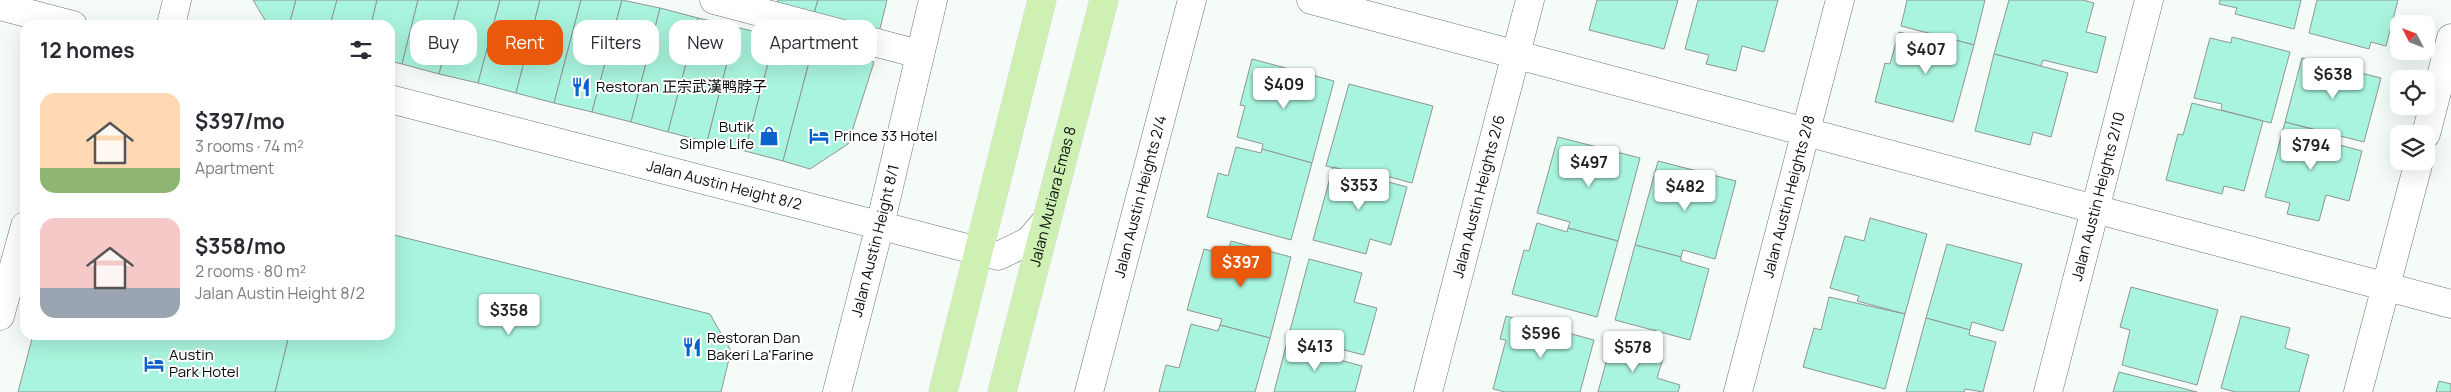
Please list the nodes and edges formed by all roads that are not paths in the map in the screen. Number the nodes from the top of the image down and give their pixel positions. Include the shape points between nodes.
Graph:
1 (177, 0) edge
2 (714, 0) edge
3 (933, 0) edge
4 (1042, 0) edge
5 (1104, 0) edge
6 (1192, 0) edge
7 (1311, 0) edge
8 (1530, 0) edge
9 (1840, 0) edge
10 (2149, 0) edge
11 (0, 6) edge
12 (54, 20) edge
13 (172, 20) edge
14 (2451, 38) edge
15 (919, 54) junction
16 (1516, 55) junction
17 (395, 100) edge
18 (2428, 125) edge
19 (1806, 132) junction
20 (2417, 170) edge
21 (2095, 209) junction
22 (1046, 221) junction
23 (880, 225) junction
24 (20, 244) edge
25 (979, 253) junction
26 (2386, 287) junction
27 (2451, 304) edge
28 (0, 316) edge
29 (837, 392) edge
30 (943, 392) edge
31 (1002, 392) edge
32 (1089, 392) edge
33 (1428, 392) edge
34 (1738, 392) edge
35 (2048, 392) edge
36 (2358, 392) edge

1 - 13 street
2 - 15 street
3 - 15 street, Jalan Austin Height 8/1
4 - 25 main road
5 - 22 main road, Jalan Mutiara Emas 8
6 - 32 street, Jalan Austin Heights 2/4
7 - 16 street
8 - 16 street, Jalan Austin Heights 2/6
9 - 19 street, Jalan Austin Heights 2/8
10 - 21 street, Jalan Austin Heights 2/10
11 - 12 street
14 - 18 street
15 - 23 street, Jalan Austin Height 8/1
16 - 19 street
16 - 33 street, Jalan Austin Heights 2/6
17 - 23 street, Jalan Austin Height 8/2
19 - 21 street
19 - 34 street, Jalan Austin Heights 2/8
20 - 26 street
21 - 26 street
21 - 35 street, Jalan Austin Heights 2/10
22 - 25 street, Jalan Austin Height 8/2 via 1036,234 1014,250 998,256
22 - 31 main road, Jalan Mutiara Emas 8
23 - 25 street, Jalan Austin Height 8/2
23 - 29 street, Jalan Austin Height 8/1
24 - 28 street
25 - 30 main road
26 - 27 street
26 - 36 street

